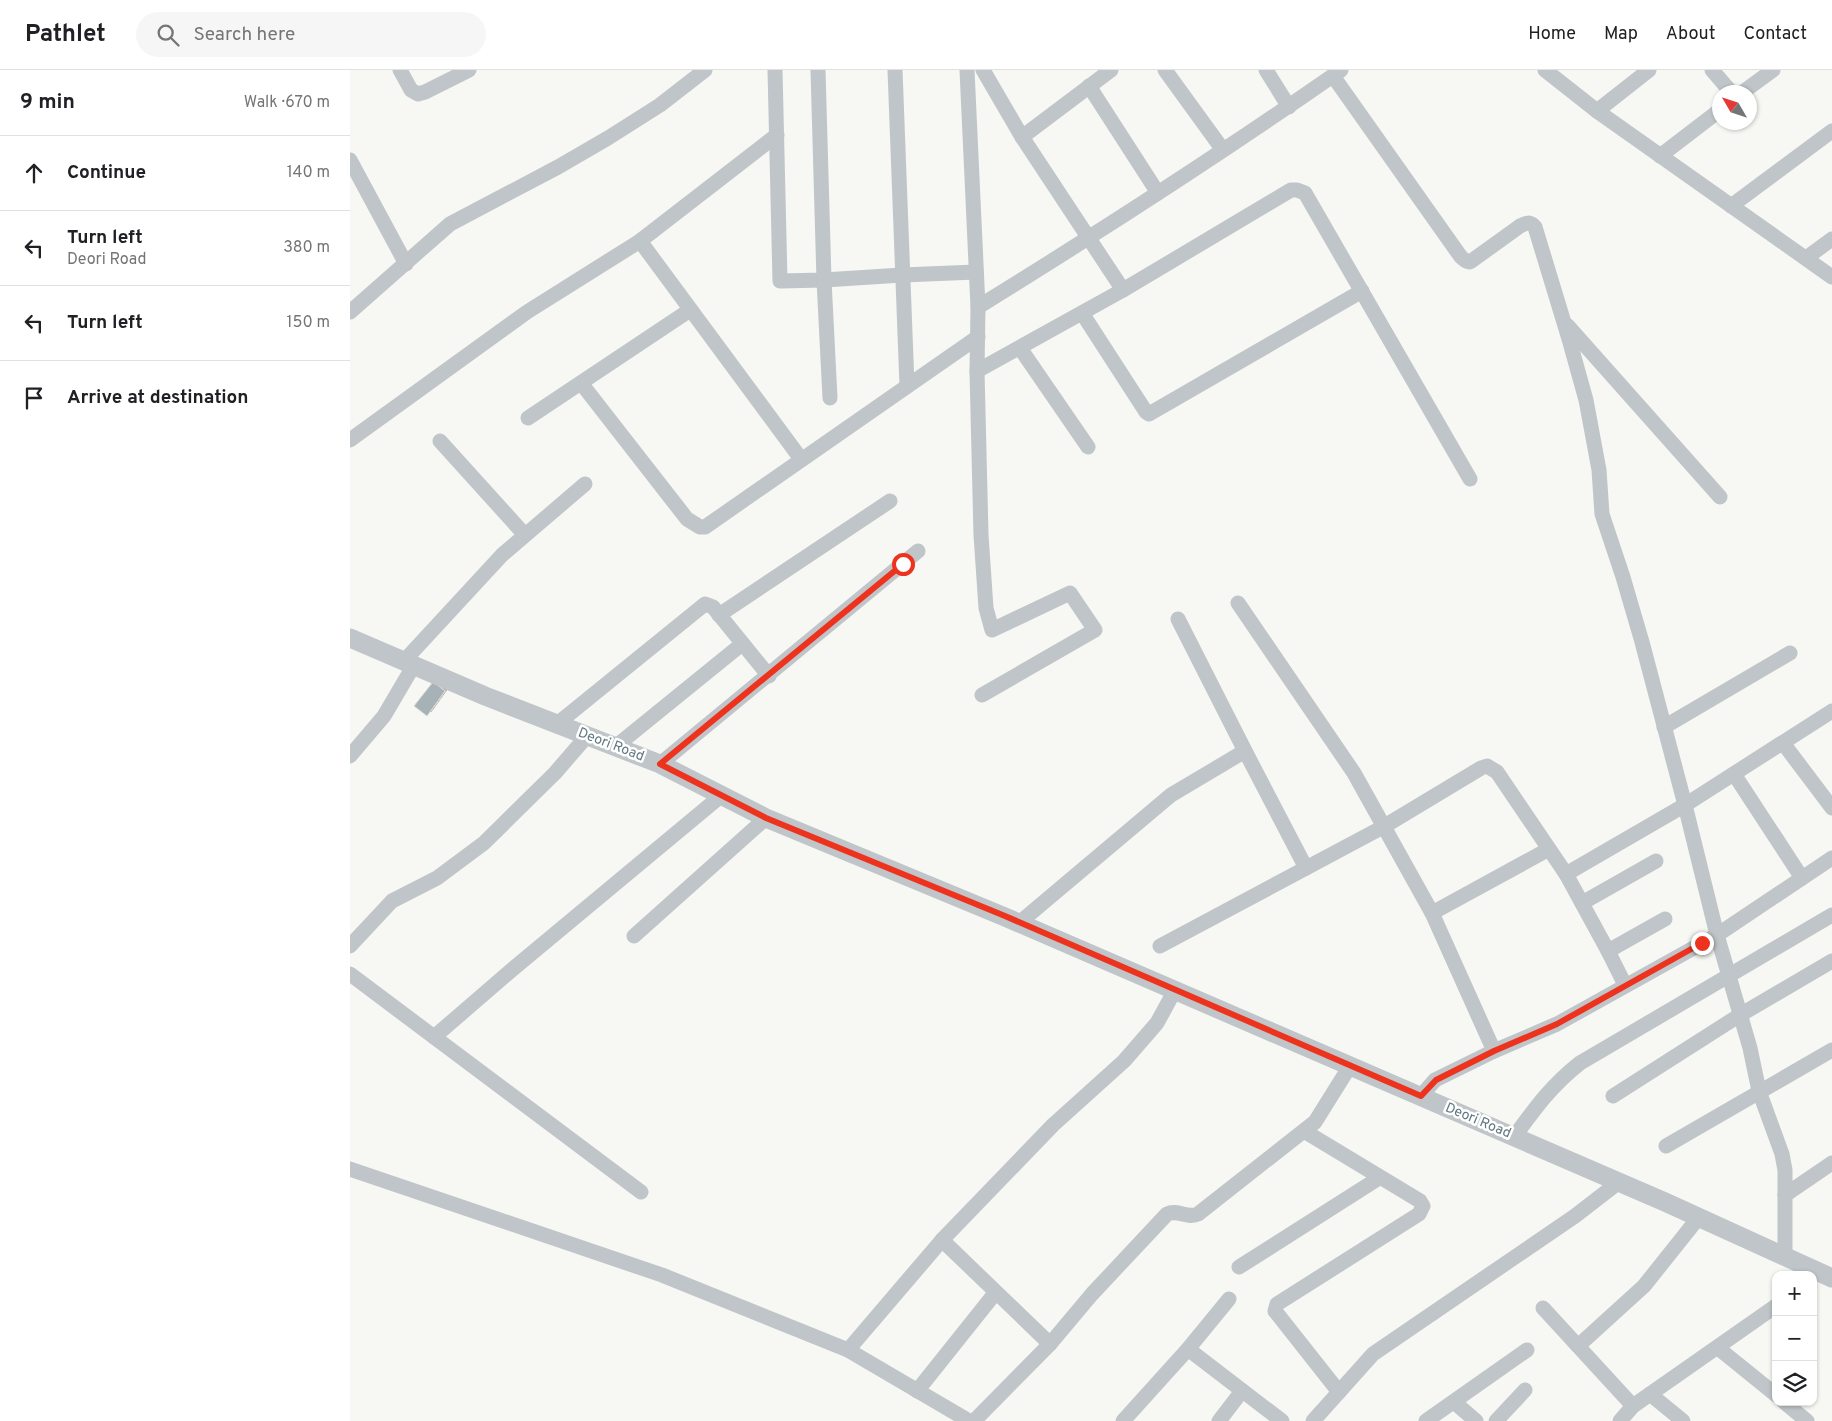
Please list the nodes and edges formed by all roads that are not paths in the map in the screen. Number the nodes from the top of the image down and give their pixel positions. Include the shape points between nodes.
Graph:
1 (400, 70) edge
2 (469, 70) edge
3 (705, 70) edge
4 (775, 70) edge
5 (818, 70) edge
6 (895, 70) edge
7 (967, 70) edge
8 (983, 70) edge
9 (1111, 70) edge
10 (1165, 70) edge
11 (1266, 70) edge
12 (1545, 70) edge
13 (1649, 70) edge
14 (1712, 70) edge
15 (1773, 70) edge
16 (1337, 73) edge
17 (1725, 85) edge
18 (1753, 85) edge
19 (1089, 86) junction
20 (1289, 107) junction
21 (1597, 111) junction
22 (1712, 116) edge
23 (1832, 131) edge
24 (776, 135) junction
25 (1022, 137) junction
26 (1224, 150) junction
27 (1660, 156) junction
28 (350, 160) edge
29 (1158, 192) junction
30 (1731, 206) junction
31 (1088, 239) junction
32 (1832, 239) edge
33 (640, 241) junction
34 (1806, 258) junction
35 (406, 264) junction
36 (976, 272) junction
37 (902, 275) junction
38 (1832, 277) edge
39 (824, 280) junction
40 (1123, 290) junction
41 (1362, 291) junction
42 (978, 307) junction
43 (690, 310) junction
44 (350, 312) edge
45 (1082, 313) junction
46 (1564, 322) junction
47 (978, 337) junction
48 (1020, 348) junction
49 (977, 371) junction
50 (581, 383) junction
51 (907, 386) junction
52 (830, 398) dead end
53 (528, 418) dead end
54 (350, 440) edge
55 (440, 440) dead end
56 (1088, 447) dead end
57 (801, 460) junction
58 (1470, 479) dead end
59 (585, 484) dead end
60 (1720, 497) dead end
61 (890, 501) dead end
62 (525, 535) junction
63 (918, 551) dead end
64 (1238, 603) dead end
65 (720, 614) junction
66 (1178, 619) dead end
67 (350, 638) edge
68 (742, 644) junction
69 (1790, 654) dead end
70 (409, 663) junction
71 (769, 676) junction
72 (982, 695) dead end
73 (1832, 711) edge
74 (558, 724) junction
75 (1664, 726) junction
76 (587, 736) junction
77 (1783, 743) junction
78 (615, 747) junction
79 (1245, 751) junction
80 (350, 756) edge
81 (660, 764) junction
82 (1734, 774) junction
83 (722, 796) junction
84 (1685, 805) junction
85 (1832, 808) edge
86 (766, 818) junction
87 (1383, 827) junction
88 (1549, 849) junction
89 (1832, 858) edge
90 (1656, 861) dead end
91 (1306, 868) junction
92 (1566, 874) junction
93 (1802, 878) junction
94 (1582, 903) junction
95 (1432, 913) junction
96 (1832, 915) edge
97 (1665, 919) dead end
98 (1019, 923) junction
99 (1717, 935) junction
100 (634, 936) dead end
101 (350, 946) edge
102 (1160, 946) dead end
103 (1608, 951) junction
104 (1832, 961) edge
105 (350, 974) edge
106 (1729, 975) junction
107 (1625, 985) junction
108 (1175, 990) junction
109 (1740, 1015) junction
110 (434, 1037) junction
111 (1832, 1050) edge
112 (1494, 1051) junction
113 (1350, 1066) junction
114 (1759, 1092) junction
115 (1421, 1096) junction
116 (1613, 1096) dead end
117 (1304, 1131) junction
118 (1514, 1137) junction
119 (1666, 1146) dead end
120 (1832, 1163) edge
121 (350, 1169) edge
122 (1379, 1178) junction
123 (1620, 1182) junction
124 (641, 1192) dead end
125 (1784, 1195) junction
126 (1699, 1217) junction
127 (942, 1240) junction
128 (1785, 1256) junction
129 (1239, 1267) dead end
130 (1825, 1274) edge
131 (996, 1292) junction
132 (1229, 1299) dead end
133 (1543, 1308) dead end
134 (1772, 1309) edge
135 (1050, 1344) junction
136 (1578, 1346) junction
137 (1718, 1348) junction
138 (1188, 1349) junction
139 (848, 1350) junction
140 (1527, 1350) dead end
141 (1525, 1390) dead end
142 (917, 1391) junction
143 (1242, 1391) junction
144 (1339, 1392) junction
145 (1772, 1392) edge
146 (1650, 1394) junction
147 (1454, 1402) junction
148 (1633, 1406) junction
149 (1789, 1406) edge
150 (1125, 1420) edge
151 (969, 1421) edge
152 (974, 1421) edge
153 (1219, 1421) edge
154 (1282, 1421) edge
155 (1313, 1421) edge
156 (1426, 1421) edge
157 (1476, 1421) edge
158 (1496, 1421) edge
159 (1620, 1421) edge
160 (1683, 1421) edge
161 (1807, 1421) edge

1 - 2 street via 411,90 418,94
3 - 35 street via 660,105 608,138 450,224
4 - 24 street
5 - 39 street
6 - 37 street
7 - 36 street
8 - 25 street
9 - 19 street
10 - 26 street
11 - 20 street
12 - 21 street
13 - 21 street
14 - 17 street
15 - 18 street
16 - 20 street
16 - 46 street via 1421,202 1466,261 1470,262 1527,222 1535,227
19 - 25 street
19 - 29 street
20 - 26 street
21 - 27 street
22 - 27 street
23 - 30 street
24 - 33 street
24 - 39 street via 780,279 783,282
25 - 31 street
26 - 29 street
27 - 30 street
28 - 35 street
29 - 31 street
30 - 34 street
31 - 40 street
31 - 42 street
32 - 34 street
33 - 43 street
33 - 54 street via 527,312
34 - 38 street
35 - 44 street
36 - 37 street
36 - 42 street
37 - 39 street
37 - 51 street
39 - 52 street
40 - 41 street via 1291,190 1298,190 1305,193
40 - 45 street
41 - 45 street via 1149,414
41 - 58 street
42 - 47 street
43 - 50 street
43 - 57 street
45 - 48 street
46 - 60 street
46 - 75 street via 1600,470 1602,514
47 - 49 street
47 - 51 street
48 - 49 street
48 - 56 street
49 - 72 street via 982,544 986,608 992,630 1070,593 1095,630
50 - 53 street
50 - 57 street via 686,519 700,527 705,527
51 - 57 street
55 - 62 street
59 - 62 street
61 - 65 street
62 - 70 street via 502,555
63 - 71 street
64 - 87 street via 1354,773
65 - 68 street
65 - 74 street via 708,604 702,604
66 - 79 street
67 - 70 street, Deori Road
68 - 71 street
68 - 78 street
69 - 75 street
70 - 74 street, Deori Road
70 - 80 street via 384,716
71 - 81 street
73 - 77 street
74 - 76 street, Deori Road
75 - 84 street
76 - 78 street, Deori Road
76 - 101 street via 555,774 484,843 437,878 392,901
77 - 82 street
77 - 85 street
78 - 81 street, Deori Road
79 - 91 street
79 - 98 street via 1171,795
81 - 83 street, Deori Road
82 - 84 street
82 - 93 street
83 - 86 street, Deori Road
83 - 110 street
84 - 92 street
84 - 99 street
86 - 98 street, Deori Road
86 - 100 street
87 - 88 street via 1487,766 1497,772
87 - 91 street
87 - 95 street
88 - 92 street
88 - 95 street
89 - 93 street
90 - 94 street
91 - 102 street
92 - 94 street
93 - 99 street
94 - 103 street
95 - 112 street
96 - 106 street
97 - 103 street
98 - 108 street, Deori Road
99 - 106 street
99 - 107 street
103 - 107 street
104 - 109 street
105 - 110 street
106 - 109 street
106 - 118 street via 1580,1063 1545,1095
107 - 112 street via 1557,1024
108 - 113 street, Deori Road
108 - 127 street via 1157,1024 1124,1061 1053,1125
109 - 114 street
109 - 116 street
110 - 124 street
111 - 114 street
112 - 115 street via 1436,1080
113 - 115 street, Deori Road
113 - 117 street via 1315,1122
114 - 119 street
114 - 125 street via 1782,1154
115 - 118 street, Deori Road
117 - 122 street
117 - 135 street via 1198,1214 1167,1214
118 - 123 street, Deori Road
120 - 125 street
121 - 139 street via 662,1275
122 - 129 street
122 - 144 street via 1420,1201 1423,1206 1419,1214 1275,1308
123 - 126 street, Deori Road
123 - 144 street via 1373,1354
125 - 128 street
126 - 128 street, Deori Road
126 - 136 street via 1644,1286
127 - 131 street
127 - 139 street
128 - 130 street, Deori Road
131 - 135 street
131 - 142 street
132 - 138 street
133 - 136 street
134 - 137 street
135 - 152 street
136 - 148 street
137 - 145 street
137 - 146 street
138 - 143 street
138 - 150 street
139 - 142 street
140 - 147 street
141 - 158 street
142 - 151 street
143 - 153 street
143 - 154 street
144 - 155 street
146 - 148 street
146 - 160 street
147 - 156 street
147 - 157 street
148 - 159 street
149 - 161 street

